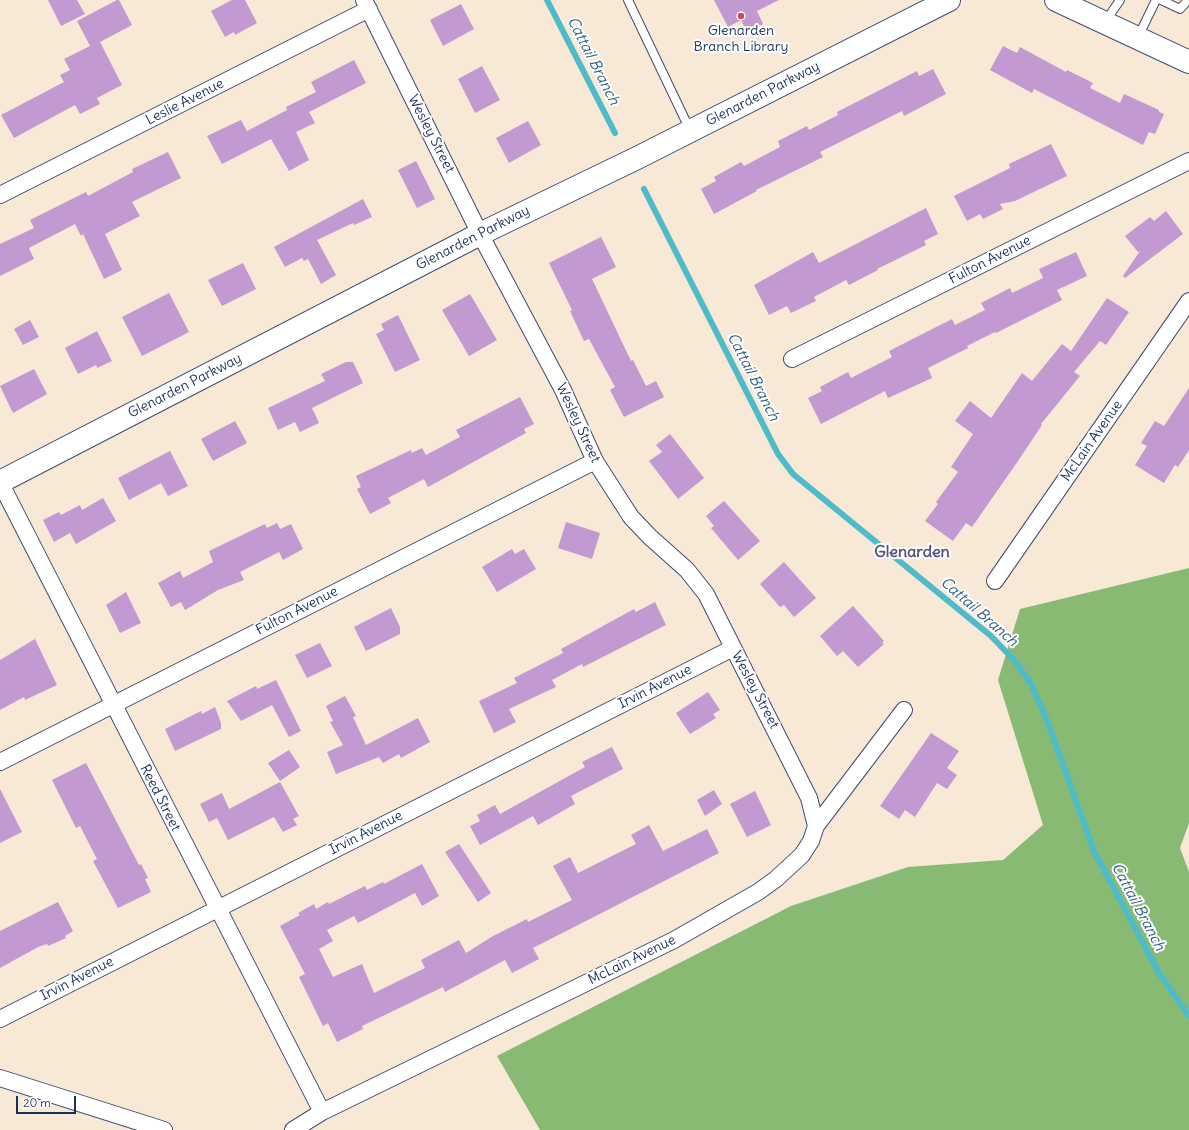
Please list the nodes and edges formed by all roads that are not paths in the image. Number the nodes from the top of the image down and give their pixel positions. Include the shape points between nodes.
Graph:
1 (628, 0) edge
2 (949, 0) edge
3 (1056, 0) edge
4 (1120, 0) edge
5 (1156, 0) edge
6 (1162, 0) edge
7 (1188, 0) edge
8 (367, 5) edge
9 (1105, 23) junction
10 (1138, 38) junction
11 (1189, 62) edge
12 (690, 131) junction
13 (1189, 161) edge
14 (0, 195) edge
15 (480, 234) junction
16 (1189, 302) edge
17 (792, 359) dead end
18 (595, 461) junction
19 (0, 482) edge
20 (995, 581) dead end
21 (732, 648) junction
22 (112, 705) junction
23 (904, 710) dead end
24 (0, 762) edge
25 (816, 826) junction
26 (217, 908) junction
27 (0, 1019) edge
28 (0, 1078) edge
29 (322, 1112) junction
30 (164, 1130) edge
31 (293, 1130) edge

1 - 12 lane
2 - 12 street, Glenarden Parkway
3 - 9 street
4 - 9 lane
5 - 10 lane
6 - 7 lane via 1180,9
8 - 14 street, Leslie Avenue
8 - 15 street, Wesley Street
9 - 10 street
10 - 11 street
12 - 15 street, Glenarden Parkway
13 - 17 street, Fulton Avenue
15 - 18 street, Wesley Street via 563,390
15 - 19 street, Glenarden Parkway
16 - 20 street, McLain Avenue
18 - 21 street, Wesley Street via 631,517 698,582 712,604
18 - 22 street, Fulton Avenue
19 - 22 street, Reed Street
21 - 25 street, Wesley Street via 809,798
21 - 26 street, Irvin Avenue
22 - 24 street, Fulton Avenue
22 - 26 street, Reed Street
23 - 25 street, McLain Avenue
25 - 29 street, McLain Avenue via 811,840 798,859 776,880 742,902 674,940
26 - 27 street, Irvin Avenue
26 - 29 street, Reed Street
28 - 30 street
29 - 31 street, McLain Avenue

